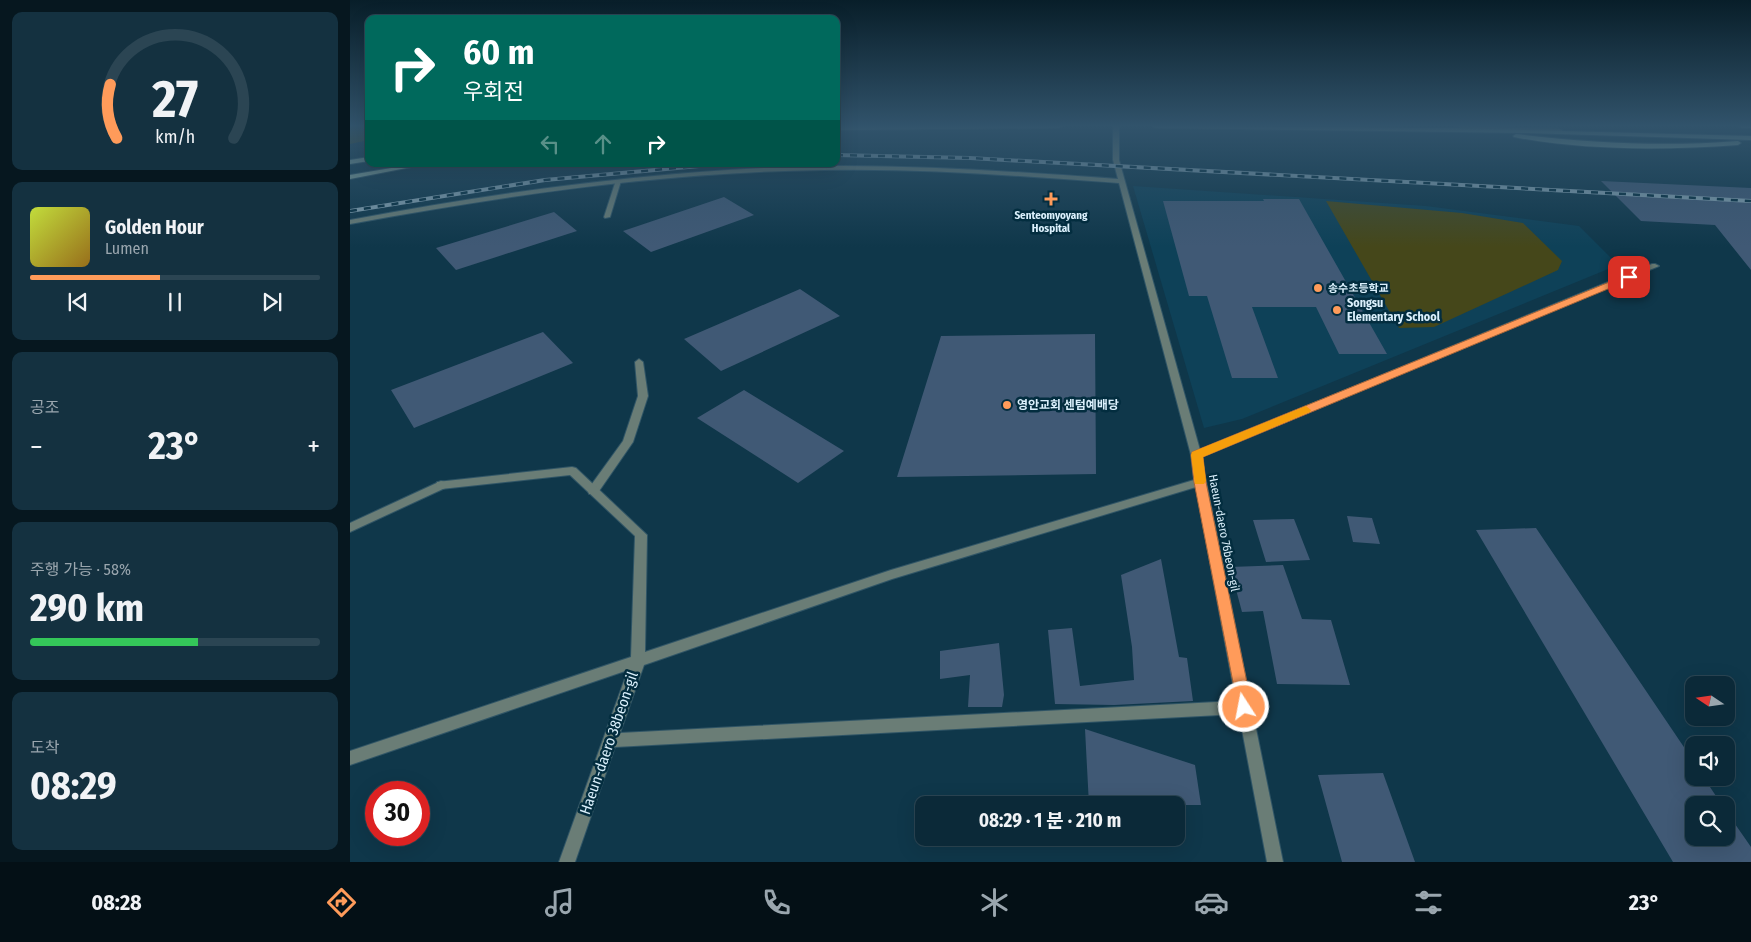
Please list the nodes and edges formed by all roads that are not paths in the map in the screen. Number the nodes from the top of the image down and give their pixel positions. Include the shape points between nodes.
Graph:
1 (1118, 166) edge
2 (407, 167) edge
3 (350, 177) edge
4 (618, 181) junction
5 (1122, 181) junction
6 (607, 217) dead end
7 (350, 222) edge
8 (1655, 266) dead end
9 (639, 362) dead end
10 (1196, 455) junction
11 (1200, 482) junction
12 (593, 490) junction
13 (350, 528) edge
14 (638, 662) junction
15 (1244, 707) junction
16 (610, 740) junction
17 (350, 758) edge
18 (567, 862) edge
19 (1276, 862) edge

1 - 5 street, Haeun-daero 76beon-gil
2 - 3 main road
4 - 5 street via 739,170 823,168 956,170
4 - 6 street
4 - 7 street via 502,196
5 - 10 street, Haeun-daero 76beon-gil
8 - 10 street
9 - 12 street via 643,396 628,442
10 - 11 street, Haeun-daero 76beon-gil
11 - 14 street via 891,575
11 - 15 street, Haeun-daero 76beon-gil
12 - 13 street, Haeun-daero 38beon-gil via 572,471 441,486
12 - 14 street, Haeun-daero 38beon-gil via 641,535
14 - 16 street, Haeun-daero 38beon-gil
14 - 17 street
15 - 16 street
15 - 19 street, Haeun-daero 76beon-gil
16 - 18 street, Haeun-daero 38beon-gil

